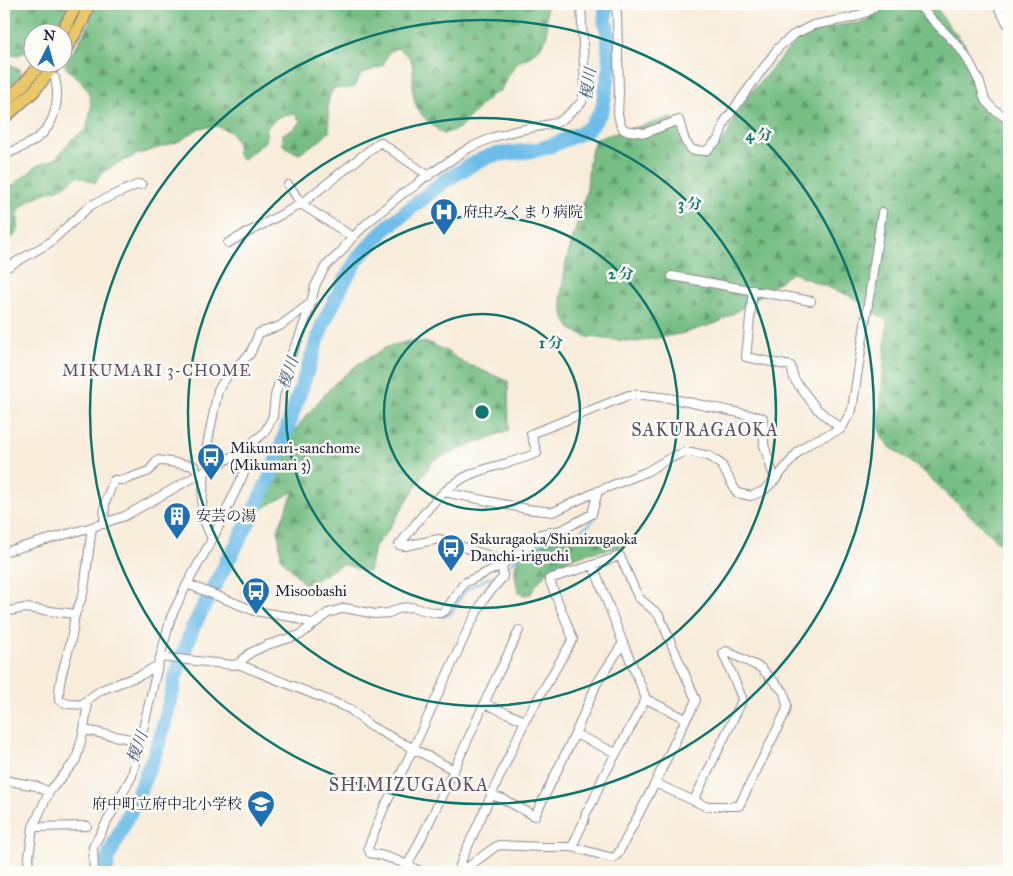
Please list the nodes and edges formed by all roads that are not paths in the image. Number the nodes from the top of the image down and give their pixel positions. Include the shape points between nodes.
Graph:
1 (77, 4) edge
2 (89, 4) edge
3 (581, 4) edge
4 (615, 4) edge
5 (878, 4) edge
6 (917, 4) edge
7 (996, 4) edge
8 (67, 22) edge
9 (1009, 26) edge
10 (72, 38) edge
11 (34, 72) edge
12 (49, 72) edge
13 (55, 78) dead end
14 (4, 103) edge
15 (4, 118) edge
16 (1009, 120) edge
17 (4, 155) edge
18 (429, 176) junction
19 (288, 185) dead end
20 (142, 186) dead end
21 (301, 204) junction
22 (882, 212) dead end
23 (353, 237) junction
24 (228, 243) dead end
25 (4, 269) edge
26 (672, 276) dead end
27 (753, 290) junction
28 (811, 301) dead end
29 (311, 303) junction
30 (841, 429) junction
31 (241, 452) junction
32 (205, 471) junction
33 (775, 480) junction
34 (598, 491) junction
35 (444, 492) junction
36 (104, 524) junction
37 (92, 527) junction
38 (213, 538) junction
39 (4, 552) edge
40 (502, 564) junction
41 (593, 566) junction
42 (187, 584) junction
43 (4, 612) edge
44 (75, 614) junction
45 (314, 624) junction
46 (519, 630) dead end
47 (623, 643) junction
48 (159, 661) junction
49 (238, 664) junction
50 (646, 699) junction
51 (82, 704) junction
52 (485, 704) junction
53 (686, 718) junction
54 (525, 721) junction
55 (84, 730) junction
56 (575, 734) junction
57 (140, 742) junction
58 (413, 749) junction
59 (616, 753) junction
60 (454, 770) junction
61 (4, 780) edge
62 (655, 783) junction
63 (49, 792) junction
64 (490, 795) junction
65 (694, 800) junction
66 (87, 826) dead end
67 (33, 827) junction
68 (572, 847) junction
69 (408, 864) junction
70 (27, 872) edge
71 (94, 872) edge
72 (422, 872) edge
73 (457, 872) edge

1 - 8 highway
2 - 10 highway
3 - 18 street via 585,86 582,102 556,124 494,137 469,148
4 - 5 street via 618,114 624,130 645,133 679,120 684,141 692,150 706,151 718,140 725,121 778,48 793,35 813,25 851,18
6 - 16 street via 959,47 980,83 985,100 993,110
7 - 9 street
11 - 14 highway
12 - 15 highway via 34,91
13 - 17 street via 57,102 48,126 26,146
18 - 21 street via 380,142
18 - 23 street via 402,194
19 - 21 street
20 - 25 street via 139,184 91,206 49,243
21 - 23 street
21 - 24 street
22 - 30 street via 852,410
23 - 29 street via 325,267
26 - 27 street
27 - 28 street
27 - 30 street via 746,357 791,366 794,379 816,408
29 - 31 street via 281,375 273,416 265,432
29 - 32 street via 280,326 260,333 250,354 230,372 218,390
30 - 33 street via 799,451
31 - 32 street
31 - 38 street via 244,473
32 - 36 street via 125,516
32 - 36 street via 158,460 149,471 114,480 105,503
32 - 38 street via 201,513
33 - 34 street via 751,496 737,493 720,464 709,456 685,452
33 - 35 street via 764,445 763,418 669,398 629,395 531,434 537,454 474,473 455,482
34 - 35 street via 553,512
34 - 40 street via 592,514 562,530 541,534
35 - 40 street via 399,545 439,539 496,558
36 - 37 street
37 - 39 street
37 - 44 street via 84,590
38 - 42 street
40 - 45 street via 464,583 446,611 441,613 411,607 375,614 345,608 328,613
40 - 58 street via 504,577 484,599
41 - 47 street
41 - 53 street via 620,556 638,597 660,615 696,700
41 - 54 street via 549,578 573,639
42 - 45 street via 255,610
42 - 48 street via 171,617
43 - 44 street via 25,608
44 - 51 street via 59,690 60,700 68,704
45 - 49 street via 300,635 267,645
46 - 52 street
47 - 50 street
47 - 56 street via 597,683
48 - 49 street
48 - 51 street via 141,675 101,690
48 - 57 street
49 - 58 street via 350,709 370,726
50 - 53 street
50 - 59 street
51 - 55 street via 87,708
52 - 54 street
52 - 60 street
53 - 62 street
54 - 64 street
55 - 57 street
55 - 63 street via 76,760
56 - 59 street
56 - 64 street via 535,816
57 - 71 street via 132,776 93,847
58 - 60 street
58 - 69 street via 368,848 370,853
59 - 68 street
60 - 69 street
61 - 63 street
62 - 65 street
62 - 68 street via 613,858
63 - 67 street
64 - 73 street
65 - 65 street via 705,806 739,806 786,712 784,692 761,668 726,651 723,652 742,698 741,703
66 - 67 street
67 - 70 street
68 - 73 street via 499,846
69 - 72 street

